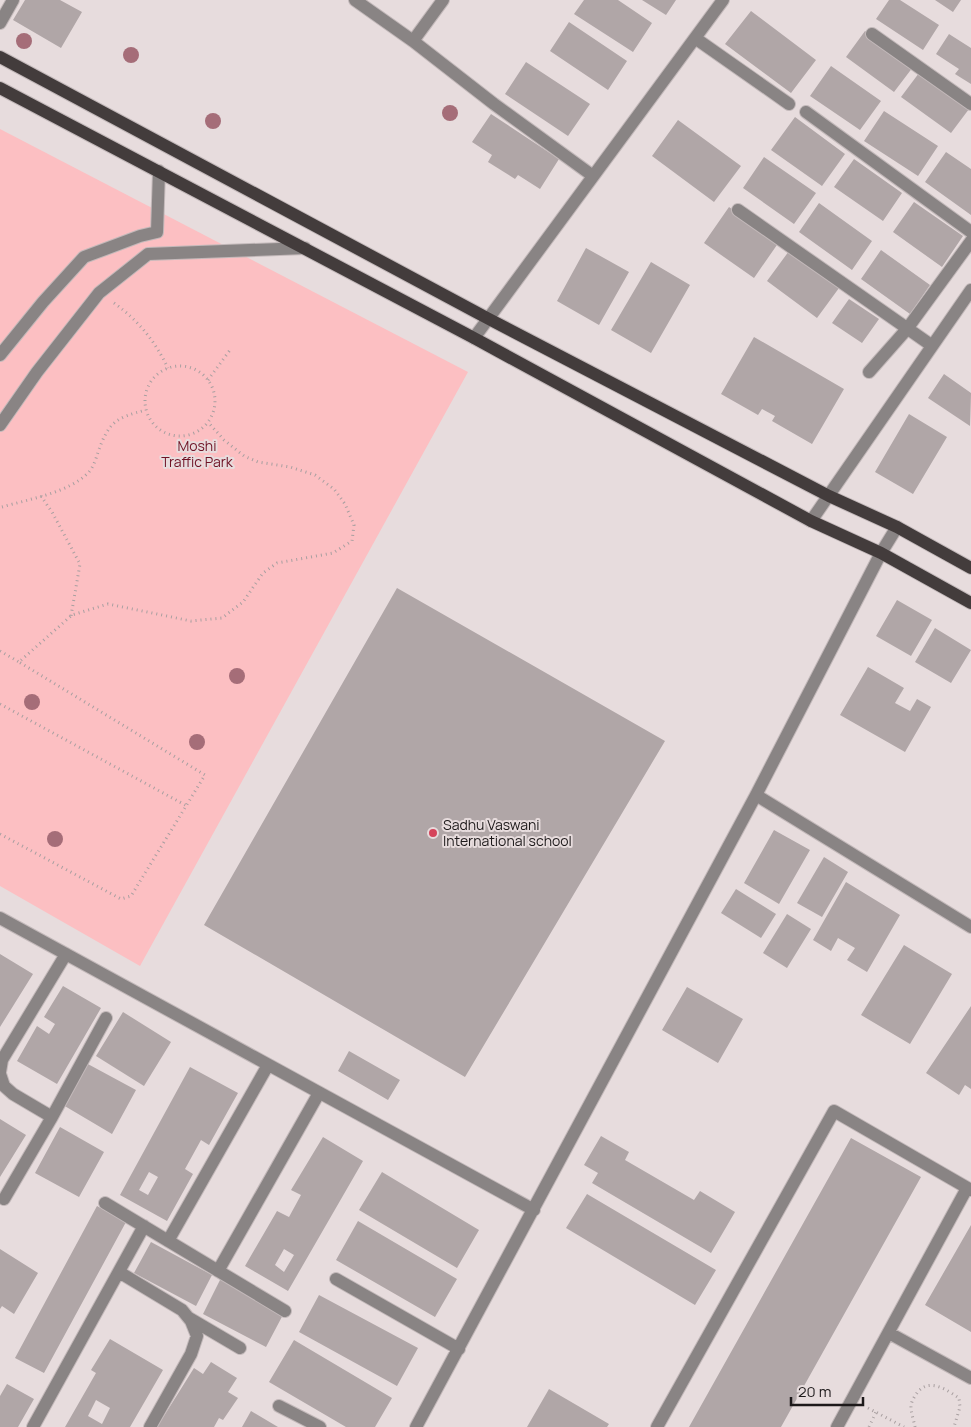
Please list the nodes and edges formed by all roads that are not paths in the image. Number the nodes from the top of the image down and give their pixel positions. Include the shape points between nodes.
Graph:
1 (13, 0) edge
2 (355, 0) edge
3 (443, 0) edge
4 (723, 0) edge
5 (0, 23) edge
6 (872, 34) dead end
7 (696, 38) junction
8 (413, 41) junction
9 (0, 57) edge
10 (0, 88) edge
11 (789, 104) dead end
12 (971, 104) edge
13 (806, 112) dead end
14 (160, 171) junction
15 (593, 176) junction
16 (738, 210) dead end
17 (971, 232) edge
18 (971, 241) edge
19 (305, 248) junction
20 (971, 290) edge
21 (487, 318) junction
22 (907, 329) junction
23 (474, 338) junction
24 (931, 345) junction
25 (3, 347) edge
26 (868, 372) dead end
27 (0, 425) edge
28 (829, 496) junction
29 (811, 522) junction
30 (897, 527) junction
31 (881, 553) junction
32 (971, 568) edge
33 (971, 603) edge
34 (756, 795) junction
35 (0, 918) edge
36 (971, 927) edge
37 (66, 954) junction
38 (106, 1018) dead end
39 (268, 1065) junction
40 (1, 1079) edge
41 (319, 1093) junction
42 (52, 1117) junction
43 (969, 1189) edge
44 (4, 1199) dead end
45 (105, 1202) dead end
46 (534, 1210) junction
47 (144, 1226) junction
48 (168, 1241) junction
49 (218, 1271) junction
50 (119, 1272) junction
51 (336, 1279) dead end
52 (285, 1311) dead end
53 (189, 1318) junction
54 (889, 1333) junction
55 (240, 1348) dead end
56 (459, 1348) junction
57 (971, 1378) edge
58 (279, 1406) dead end
59 (33, 1427) edge
60 (150, 1427) edge
61 (320, 1427) edge
62 (416, 1427) edge
63 (658, 1427) edge
64 (837, 1427) edge

1 - 5 street
2 - 8 street
3 - 8 street
4 - 7 street
6 - 12 street
7 - 11 street
7 - 15 street
8 - 15 street
9 - 21 main road
10 - 14 main road
13 - 17 street
14 - 19 main road
14 - 25 street via 157,232 84,257
15 - 21 street
16 - 22 street
18 - 22 street
19 - 23 main road
19 - 27 street via 148,254 99,292
20 - 24 street
21 - 23 street
21 - 28 main road
22 - 24 street
22 - 26 street
23 - 29 main road
24 - 28 street
28 - 29 street
28 - 30 main road
29 - 31 main road
30 - 31 street
30 - 32 main road
31 - 33 main road
31 - 34 street
34 - 36 street
34 - 46 street
35 - 37 street
37 - 39 street
37 - 40 street via 2,1060
38 - 42 street
39 - 41 street
39 - 48 street
40 - 42 street via 14,1094
41 - 46 street
41 - 49 street
42 - 44 street
43 - 54 street
43 - 63 street via 834,1111
45 - 47 street
46 - 56 street
47 - 48 street
47 - 50 street
48 - 49 street
49 - 52 street
50 - 53 street via 182,1310
50 - 59 street
51 - 56 street
53 - 55 street
53 - 60 street via 197,1336 191,1354
54 - 57 street
54 - 64 street
56 - 62 street
58 - 61 street

